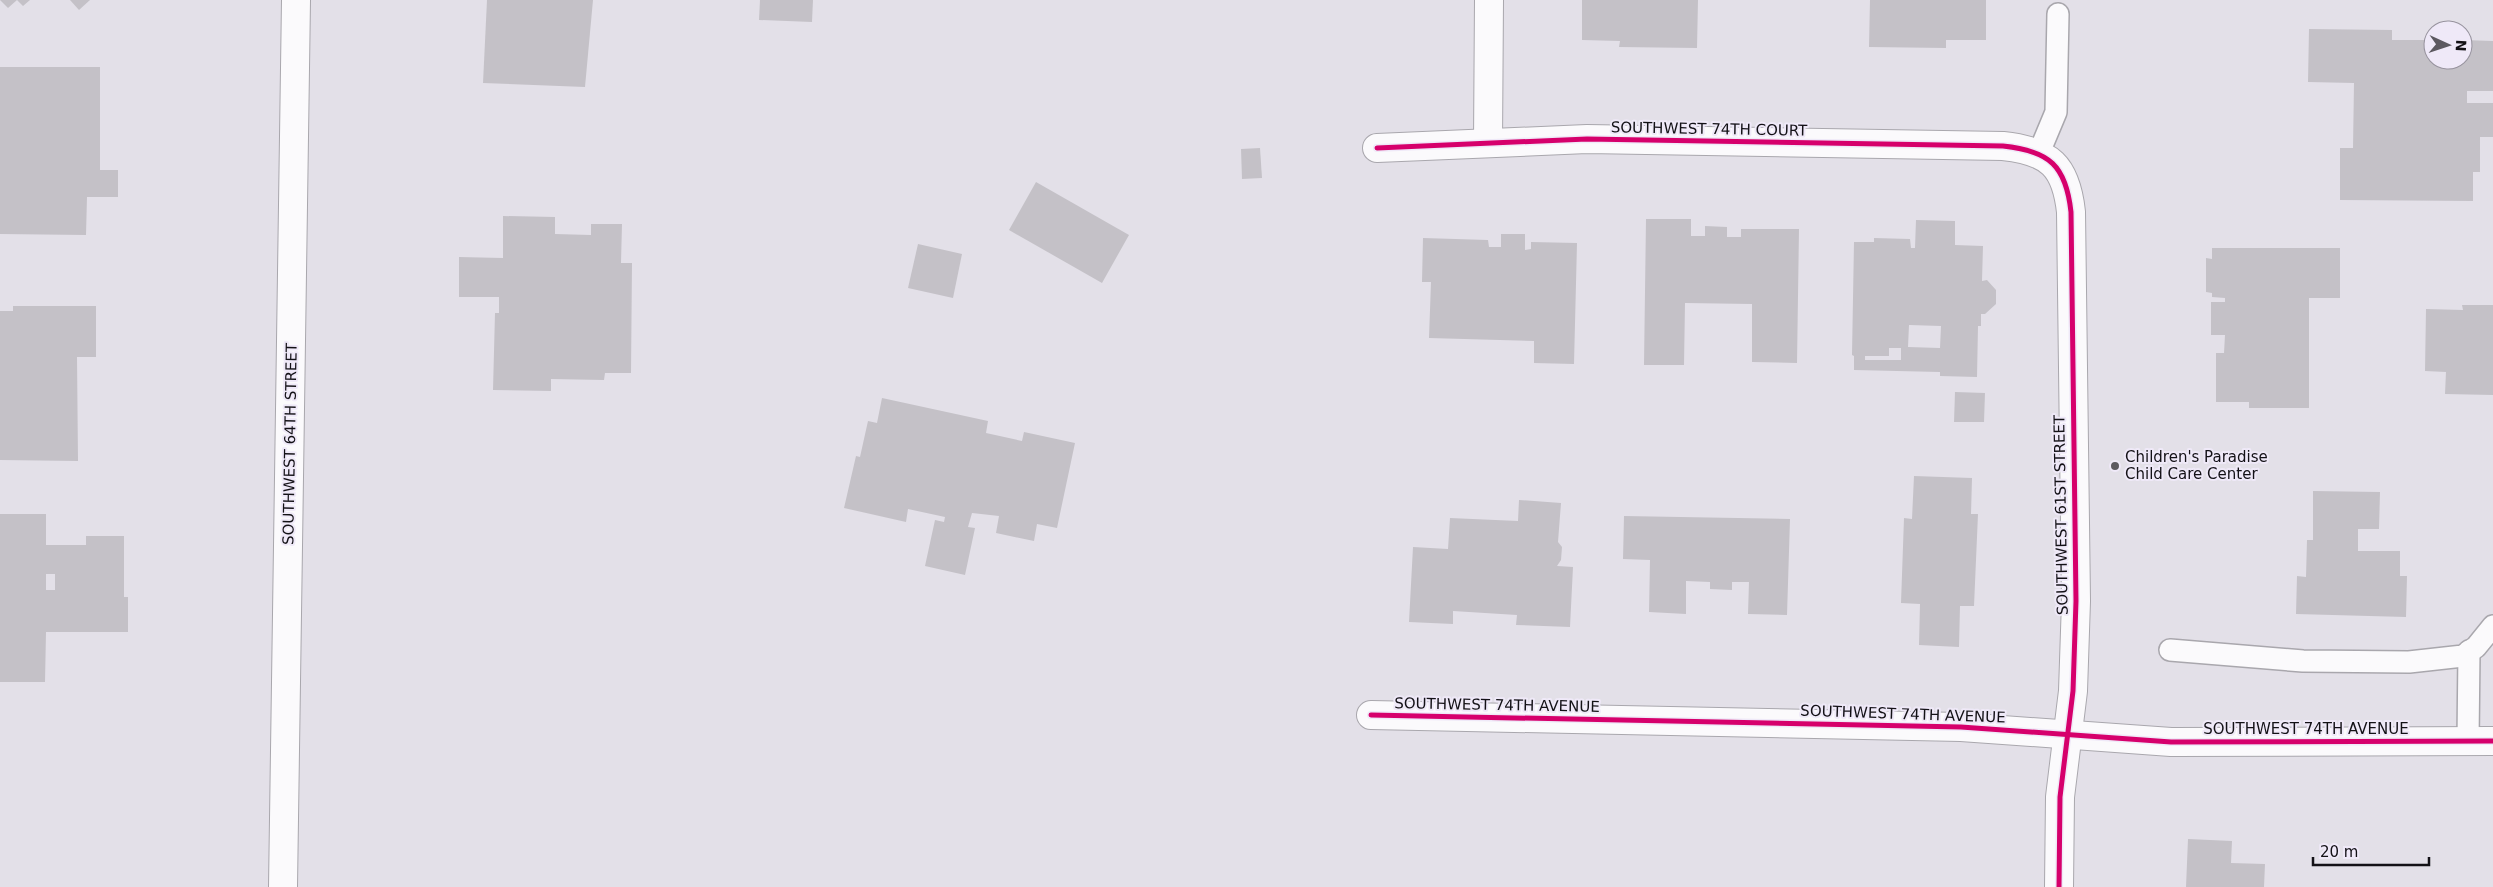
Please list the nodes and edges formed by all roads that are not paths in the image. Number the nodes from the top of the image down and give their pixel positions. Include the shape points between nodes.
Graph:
1 (296, 0) edge
2 (1489, 0) edge
3 (2058, 14) dead end
4 (1488, 142) junction
5 (1377, 148) dead end
6 (2038, 155) junction
7 (2493, 626) edge
8 (2170, 650) dead end
9 (2470, 651) junction
10 (1371, 716) dead end
11 (2068, 736) junction
12 (2480, 741) edge
13 (283, 887) edge
14 (2059, 887) edge

1 - 13 street, SOUTHWEST 64TH STREET
2 - 4 street
3 - 6 lane via 2056,112
4 - 5 street, SOUTHWEST 74TH COURT
4 - 6 street, SOUTHWEST 74TH COURT via 1588,139 2003,146
6 - 11 street, SOUTHWEST 61ST STREET via 2057,167 2064,178 2071,212 2076,601
7 - 9 lane
8 - 9 lane via 2303,660 2409,662 2452,658
9 - 12 lane
10 - 11 street, SOUTHWEST 74TH AVENUE via 1961,726
11 - 12 street, SOUTHWEST 74TH AVENUE via 2180,742
11 - 14 street, SOUTHWEST 61ST STREET via 2060,797

